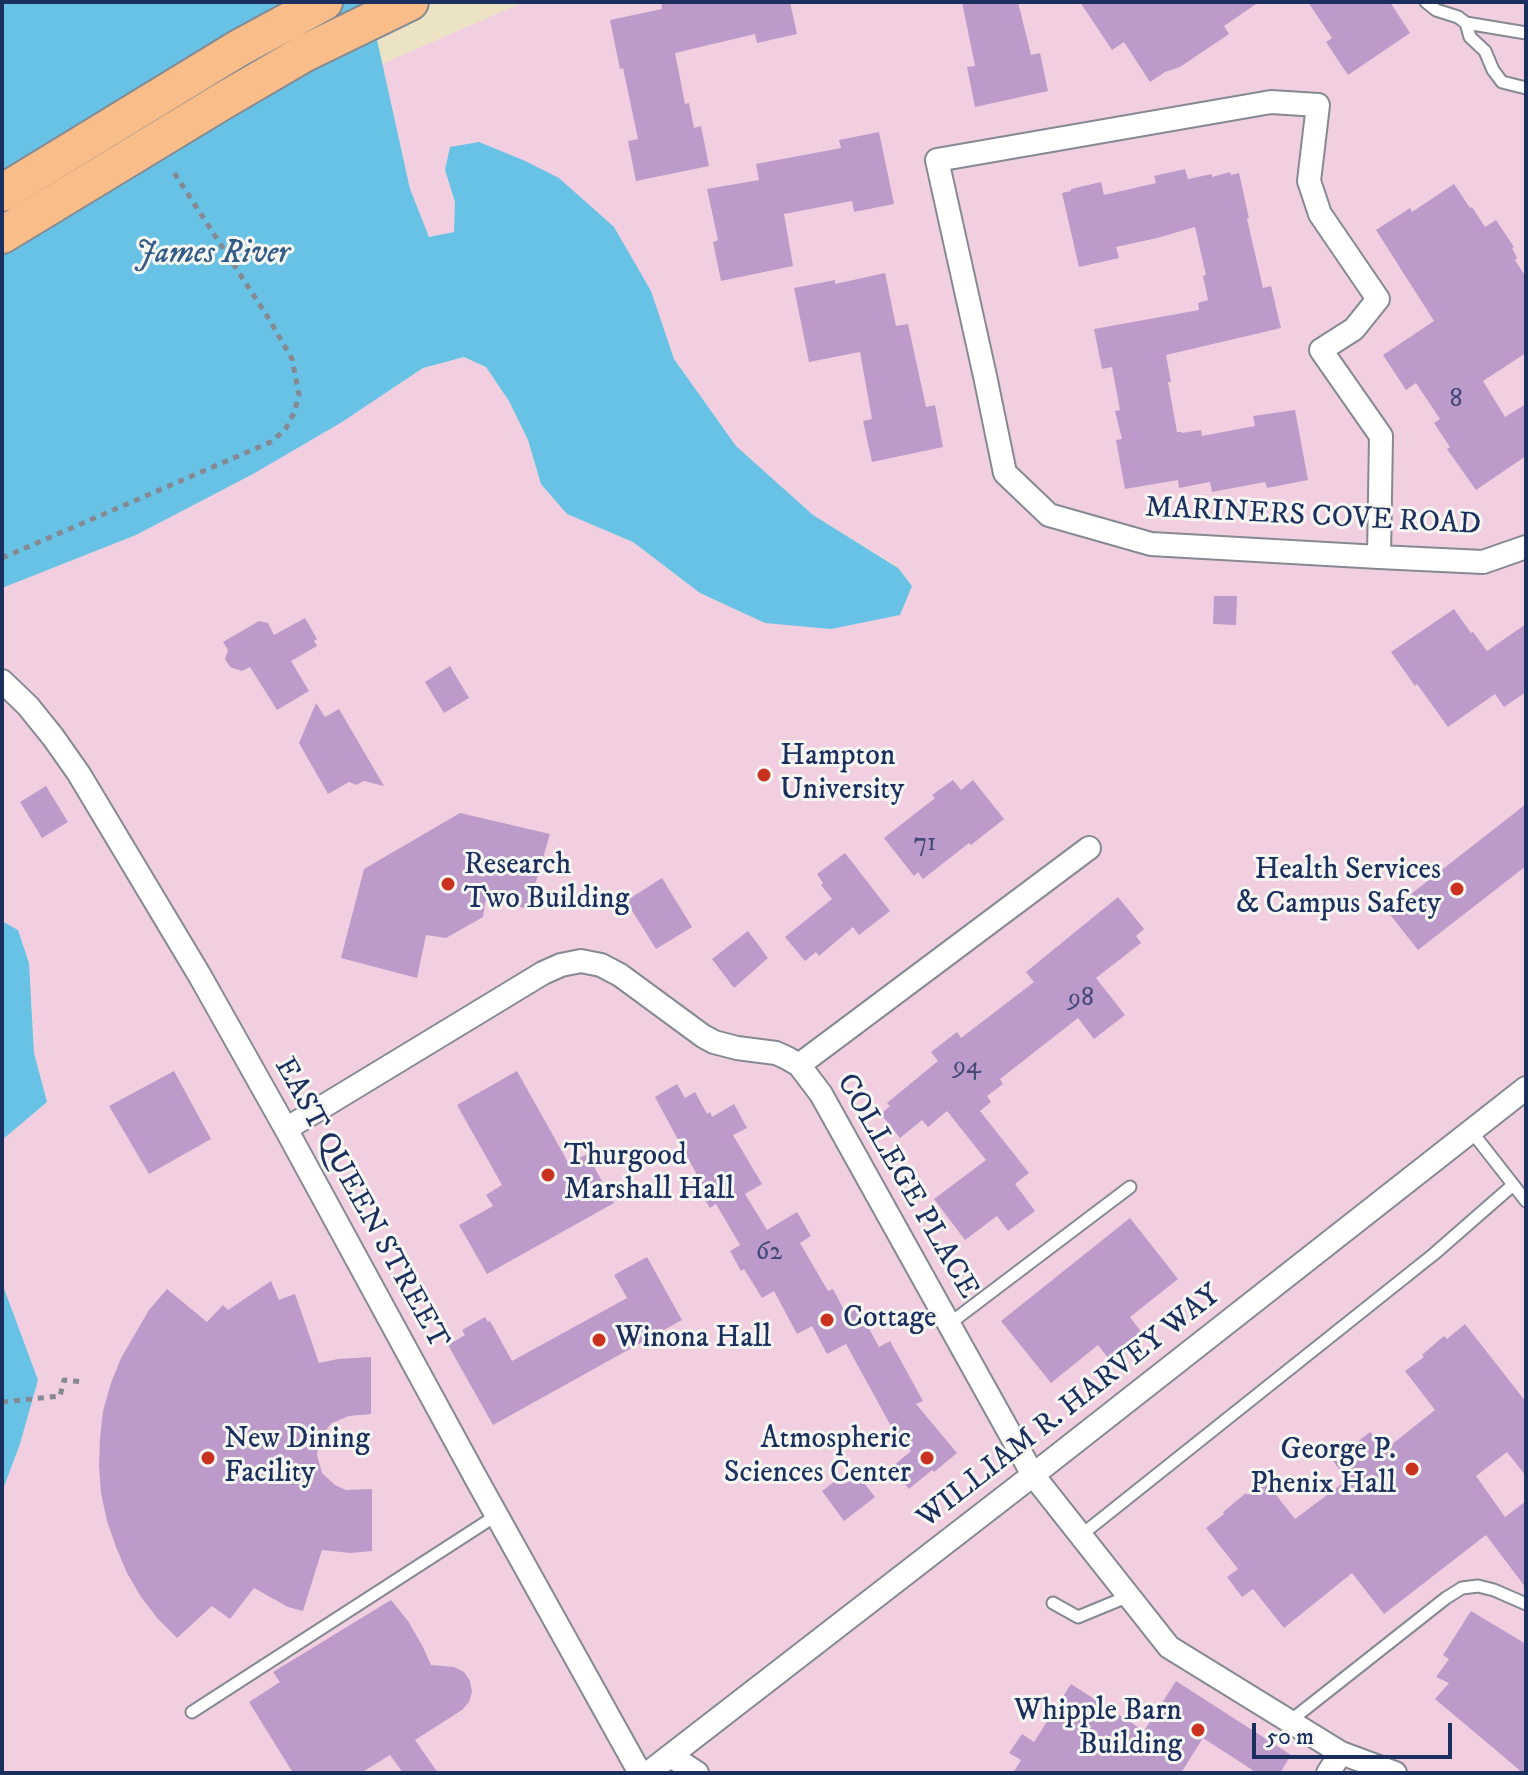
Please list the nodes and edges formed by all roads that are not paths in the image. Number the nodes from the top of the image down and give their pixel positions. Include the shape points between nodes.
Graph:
1 (324, 2) edge
2 (410, 2) edge
3 (1426, 2) edge
4 (1466, 23) junction
5 (1526, 33) edge
6 (1526, 88) edge
7 (2, 193) edge
8 (2, 235) edge
9 (1526, 547) edge
10 (1379, 557) junction
11 (2, 681) edge
12 (1089, 848) dead end
13 (799, 1065) junction
14 (1526, 1088) edge
15 (286, 1129) junction
16 (1472, 1132) junction
17 (1513, 1185) junction
18 (1130, 1187) dead end
19 (1526, 1201) edge
20 (949, 1324) junction
21 (1033, 1475) junction
22 (497, 1515) junction
23 (1080, 1536) junction
24 (1129, 1596) junction
25 (1053, 1603) dead end
26 (1526, 1604) edge
27 (192, 1712) dead end
28 (1290, 1721) junction
29 (1341, 1753) junction
30 (671, 1756) junction
31 (640, 1773) edge
32 (648, 1773) edge
33 (697, 1773) edge
34 (1328, 1773) edge
35 (1395, 1773) edge

1 - 7 main road
2 - 8 main road via 305,53
3 - 4 lane
4 - 5 lane
4 - 6 lane via 1502,82
9 - 10 street, MARINERS COVE ROAD via 1483,562
10 - 10 street, MARINERS COVE ROAD via 1151,544 1049,515 1005,473 937,160 1271,102 1318,105 1309,181 1320,214 1378,299 1354,329 1321,350 1381,436
11 - 15 street, EAST QUEEN STREET via 79,774
12 - 13 street
13 - 15 street, COLLEGE PLACE via 776,1053 714,1042 620,975 581,961 543,973
13 - 20 street, COLLEGE PLACE via 821,1094
14 - 16 street, WILLIAM R. HARVEY WAY
15 - 22 street, EAST QUEEN STREET
16 - 17 lane
16 - 21 street, WILLIAM R. HARVEY WAY
17 - 19 lane
17 - 23 lane
18 - 20 lane
20 - 21 street, COLLEGE PLACE
21 - 23 street, COLLEGE PLACE
21 - 30 street, WILLIAM R. HARVEY WAY
22 - 27 lane
22 - 31 street, EAST QUEEN STREET
23 - 24 street, COLLEGE PLACE
24 - 25 lane via 1078,1617
24 - 28 street, COLLEGE PLACE via 1169,1647
26 - 28 lane via 1478,1586 1462,1588
28 - 29 street, COLLEGE PLACE
29 - 34 street
29 - 35 street, COLLEGE PLACE
30 - 32 street, WILLIAM R. HARVEY WAY
30 - 33 street

